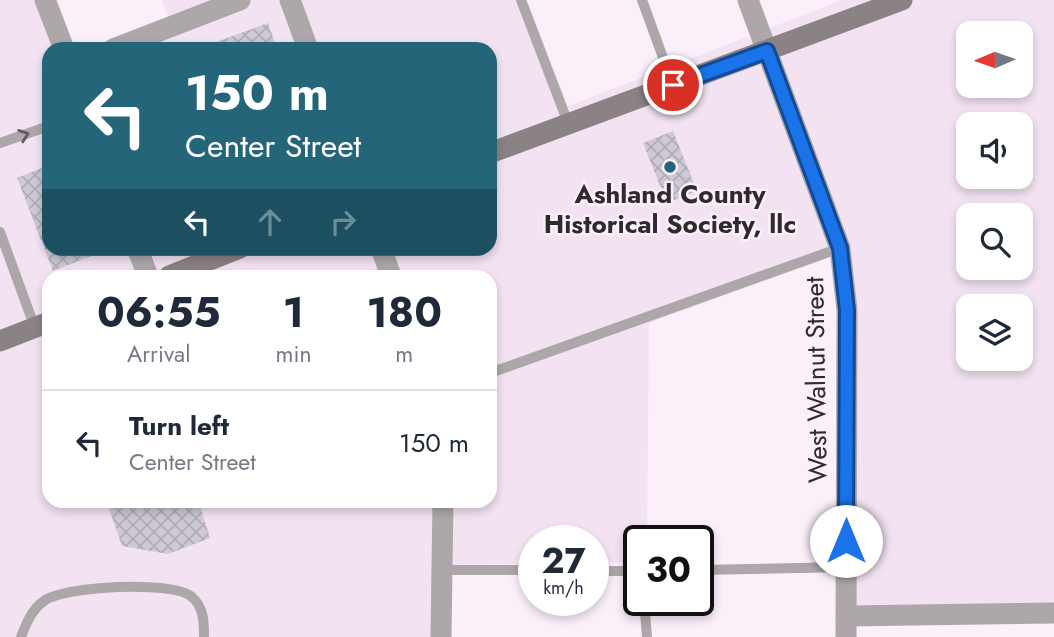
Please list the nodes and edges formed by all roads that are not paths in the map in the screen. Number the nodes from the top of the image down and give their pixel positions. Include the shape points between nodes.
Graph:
1 (45, 0) edge
2 (240, 0) edge
3 (290, 0) edge
4 (521, 0) edge
5 (642, 0) edge
6 (748, 0) edge
7 (902, 0) edge
8 (61, 42) edge
9 (131, 42) edge
10 (305, 42) edge
11 (767, 51) junction
12 (673, 85) junction
13 (568, 123) junction
14 (42, 128) edge
15 (0, 143) edge
16 (497, 150) edge
17 (0, 232) edge
18 (840, 248) junction
19 (220, 256) edge
20 (184, 270) edge
21 (42, 325) edge
22 (0, 341) edge
23 (497, 370) edge
24 (443, 508) edge
25 (846, 566) junction
26 (442, 570) junction
27 (518, 570) edge
28 (714, 570) edge
29 (1054, 613) edge
30 (645, 616) edge
31 (846, 627) edge
32 (20, 637) edge
33 (204, 637) edge
34 (441, 637) edge
35 (647, 637) edge

1 - 8 street
2 - 9 street
3 - 10 street
4 - 13 lane
5 - 12 lane
6 - 11 street, West Walnut Street
7 - 11 main road
11 - 12 main road
11 - 18 street, West Walnut Street
12 - 13 main road
13 - 16 main road
15 -> 14 lane
17 - 21 lane
18 - 23 lane
18 - 25 street, West Walnut Street via 847,310
19 - 20 main road
21 - 22 main road
24 - 26 street
25 - 28 lane
25 - 31 street, West Walnut Street
26 - 27 lane
26 - 34 street
29 - 31 street
30 - 35 lane
32 - 33 lane via 37,607 56,595 156,587 191,595 201,608

